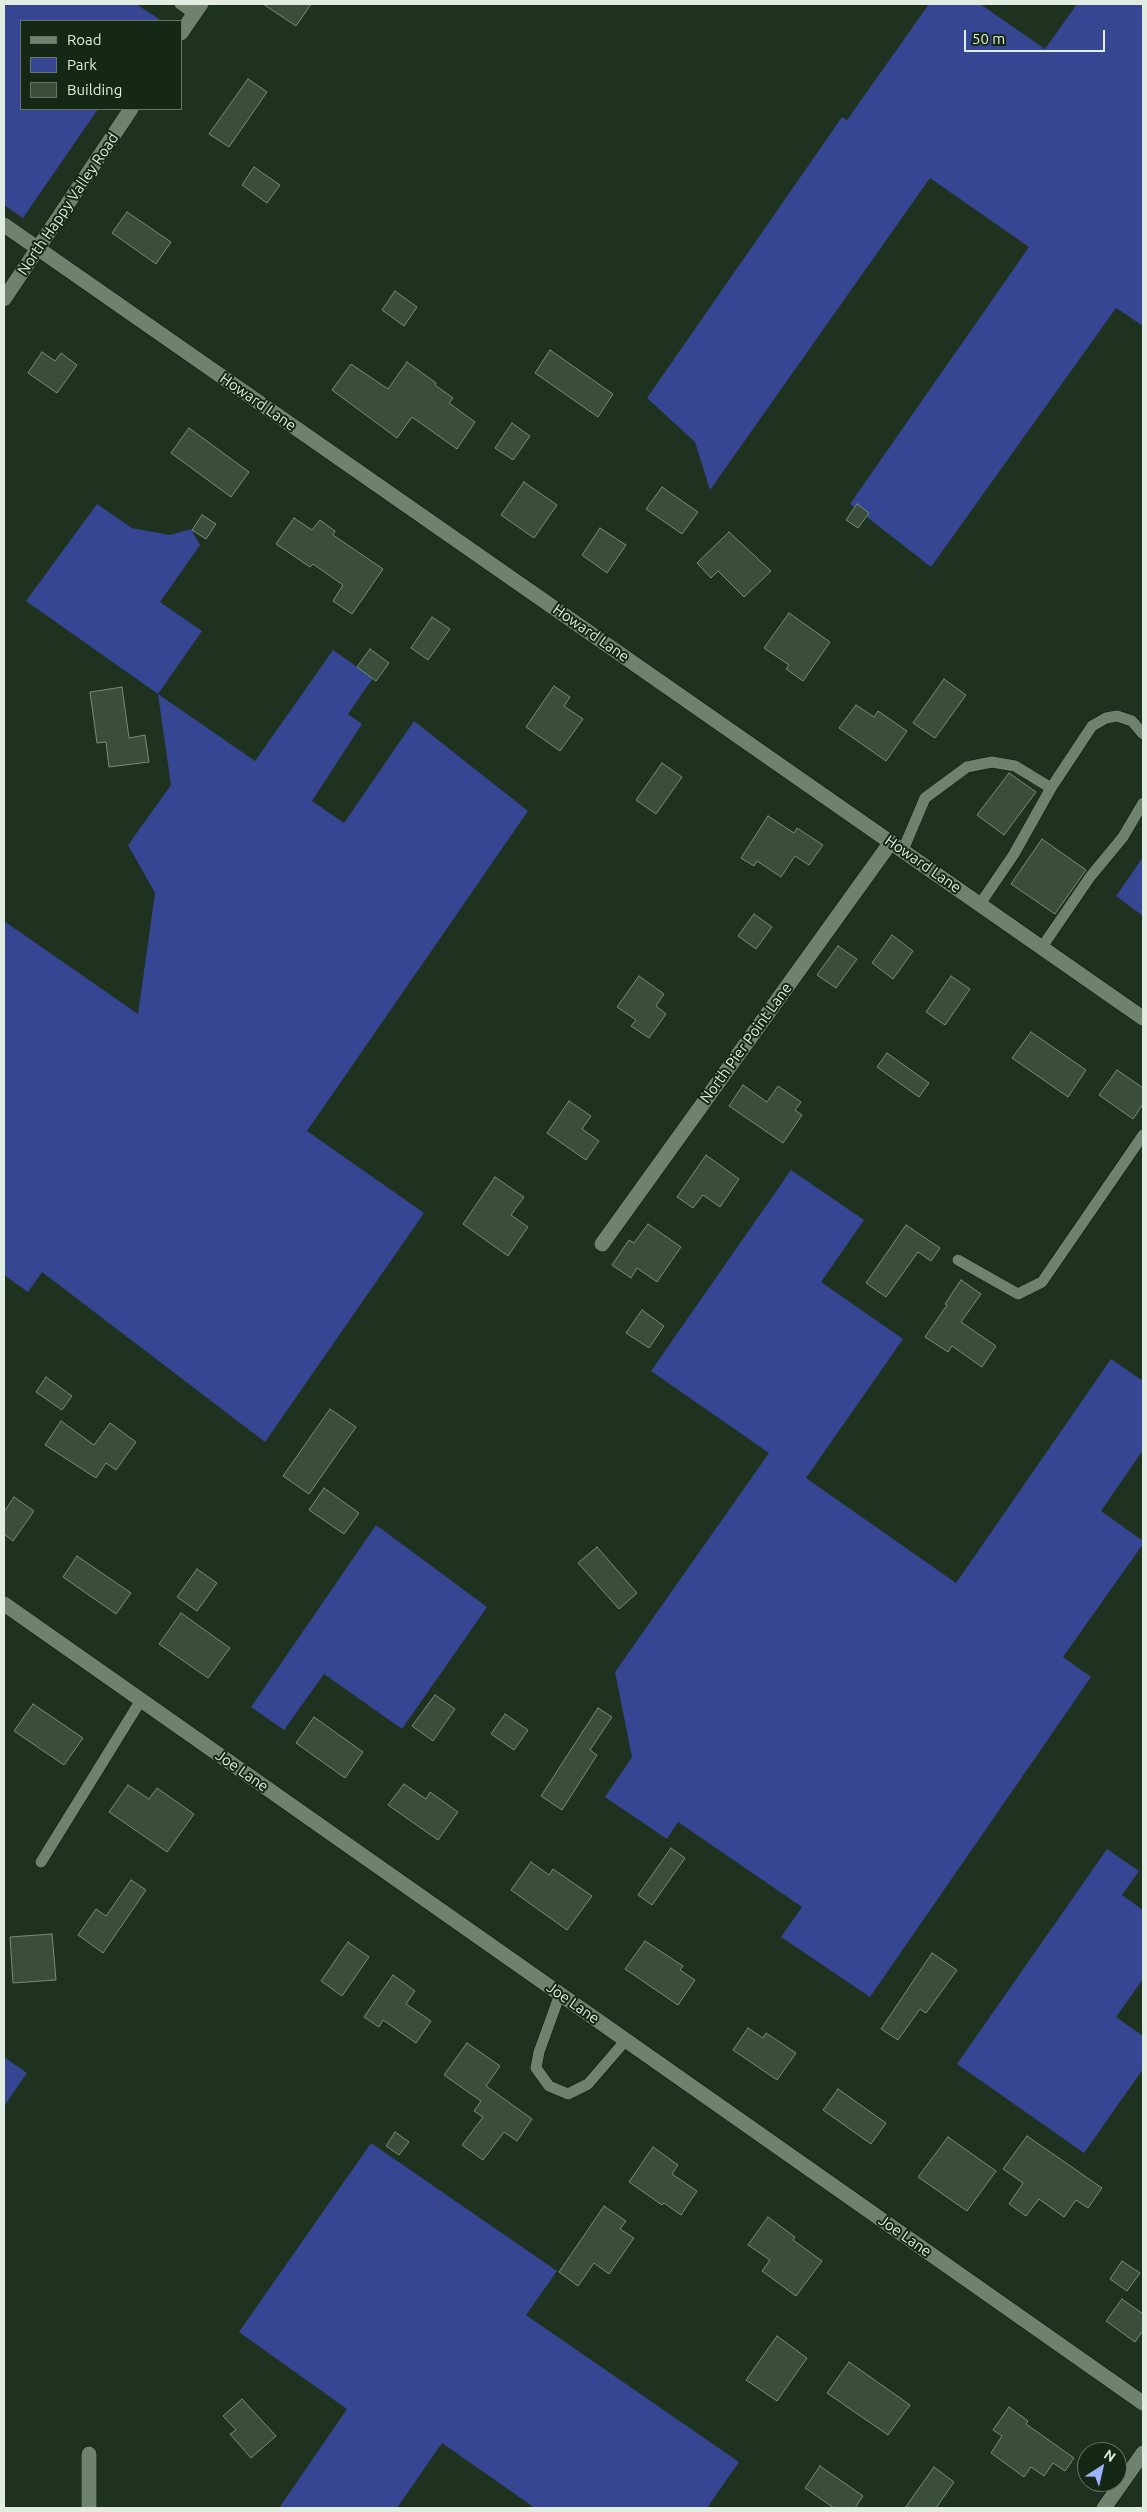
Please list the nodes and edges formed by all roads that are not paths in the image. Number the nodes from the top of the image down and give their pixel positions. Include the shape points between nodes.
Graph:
1 (180, 4) edge
2 (197, 9) edge
3 (182, 32) edge
4 (130, 110) edge
5 (4, 225) edge
6 (38, 249) junction
7 (4, 299) edge
8 (1143, 734) edge
9 (1052, 788) junction
10 (1143, 803) edge
11 (897, 846) junction
12 (980, 904) junction
13 (1042, 947) junction
14 (1143, 1018) edge
15 (1143, 1135) edge
16 (602, 1244) dead end
17 (958, 1260) dead end
18 (4, 1604) edge
19 (141, 1700) junction
20 (41, 1862) dead end
21 (560, 1994) junction
22 (626, 2040) junction
23 (1143, 2403) edge
24 (1143, 2453) edge
25 (89, 2454) dead end
26 (89, 2508) edge
27 (1104, 2508) edge

1 - 2 lane
2 - 3 street
4 - 6 street, North Happy Valley Road
5 - 6 street, Howard Lane
6 - 7 street, North Happy Valley Road
6 - 11 street, Howard Lane
8 - 9 lane via 1132,721 1117,716 1092,726
9 - 11 lane via 1015,766 992,762 967,767 925,798
9 - 12 lane via 1014,854
10 - 13 lane via 1123,837 1090,877
11 - 12 street, Howard Lane
11 - 16 street, North Pier Point Lane
12 - 13 street, Howard Lane
13 - 14 street, Howard Lane
15 - 17 lane via 1042,1282 1018,1294
18 - 19 street, Joe Lane
19 - 20 lane
19 - 21 street, Joe Lane
21 - 22 street, Joe Lane
21 - 22 lane via 536,2068 549,2086 568,2094 588,2084
22 - 23 street, Joe Lane
24 - 27 street
25 - 26 street

